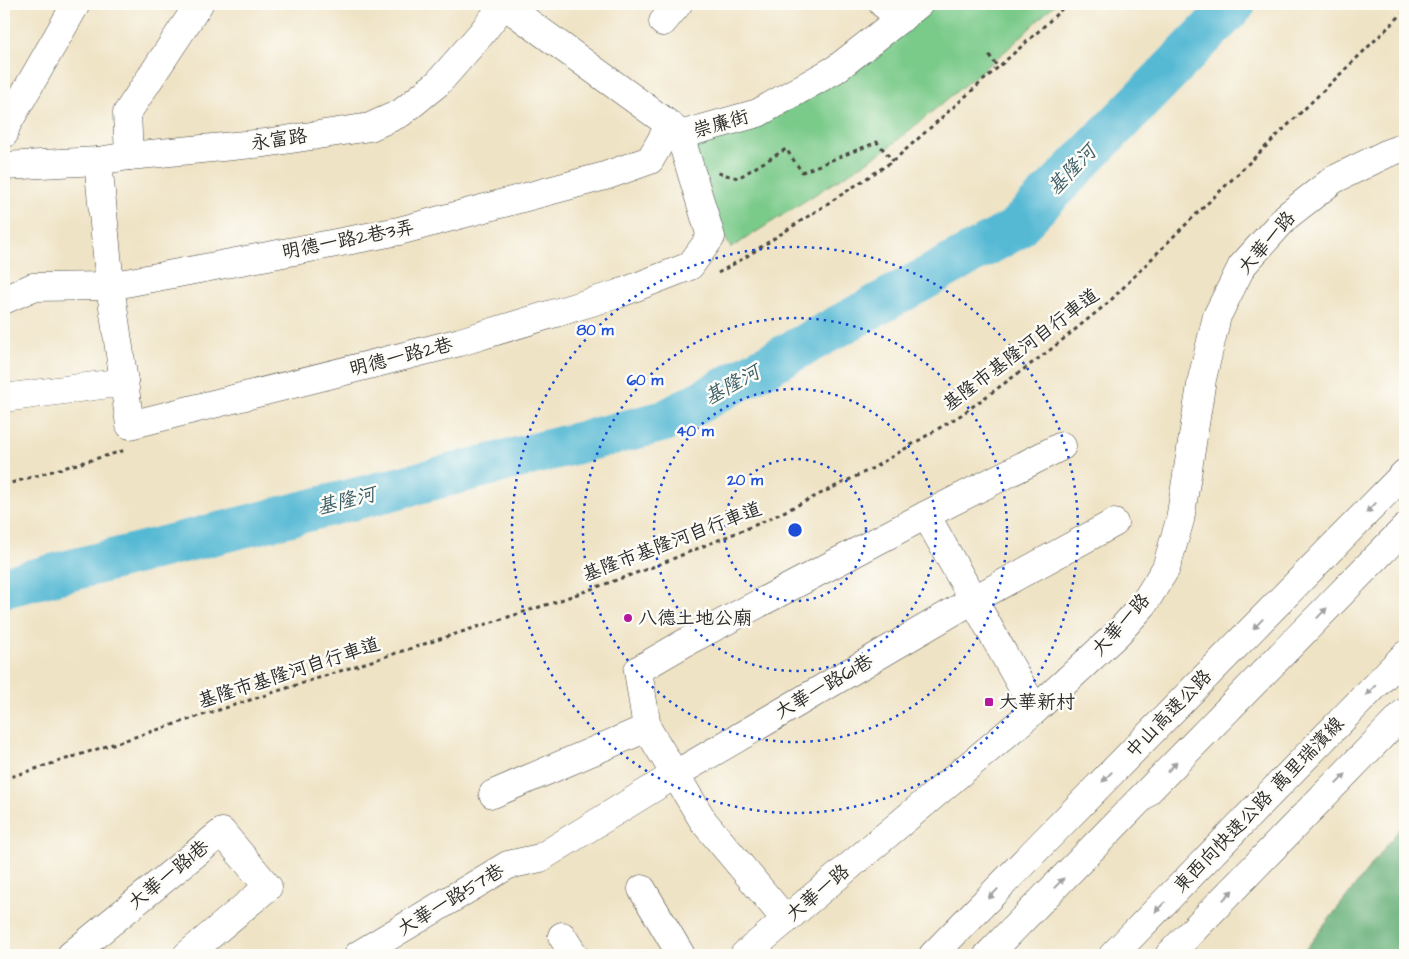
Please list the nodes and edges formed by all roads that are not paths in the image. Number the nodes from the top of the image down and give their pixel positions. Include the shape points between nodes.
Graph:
1 (76, 4) edge
2 (200, 4) edge
3 (503, 4) edge
4 (901, 9) edge
5 (675, 130) junction
6 (4, 134) edge
7 (1405, 147) edge
8 (128, 156) junction
9 (98, 161) junction
10 (4, 166) edge
11 (110, 286) junction
12 (4, 300) edge
13 (124, 382) junction
14 (4, 398) edge
15 (1062, 446) dead end
16 (1405, 473) edge
17 (926, 515) junction
18 (1114, 523) dead end
19 (1405, 528) edge
20 (973, 600) junction
21 (1405, 655) edge
22 (1035, 710) junction
23 (1405, 712) edge
24 (647, 728) junction
25 (676, 774) junction
26 (493, 794) dead end
27 (642, 890) dead end
28 (786, 920) junction
29 (72, 955) edge
30 (187, 955) edge
31 (358, 955) edge
32 (681, 955) edge
33 (744, 955) edge
34 (933, 955) edge
35 (988, 955) edge
36 (1113, 955) edge
37 (1169, 955) edge

1 - 6 main road
2 - 8 main road via 127,113
3 - 5 main road, 崇廉街
3 - 8 main road, 永富路 via 438,83 402,113 370,127 265,143
4 - 5 main road, 崇廉街 via 836,70 758,113
5 - 11 main road, 明德一路2巷3弄 via 650,160 605,176 399,231
5 - 13 main road, 明德一路2巷 via 711,237 690,266 618,294 460,342 130,425
7 - 22 main road, 大華一路 via 1333,180 1287,216 1242,266 1217,316 1202,379 1180,520 1166,568 1143,604 1117,634
8 - 9 main road, 永富路
9 - 10 main road, 永富路
9 - 11 main road
11 - 12 main road, 明德一路2巷3弄 via 33,287
11 - 13 main road
13 - 14 main road
15 - 17 main road
16 -> 34 main road, 中山高速公路
17 - 20 main road
17 - 24 main road via 638,670
18 - 20 main road, 大華一路61巷
35 -> 19 main road, 中山高速公路
20 - 22 main road
20 - 25 main road, 大華一路61巷
21 -> 36 main road, 東西向快速公路 萬里瑞濱線
22 - 28 main road, 大華一路
37 -> 23 main road
24 - 25 main road
24 - 26 main road
25 - 28 main road via 704,822
25 - 31 main road, 大華一路57巷 via 540,858 508,865
27 - 32 main road
28 - 33 main road, 大華一路
29 - 30 main road, 大華一路1巷 via 222,832 268,887

